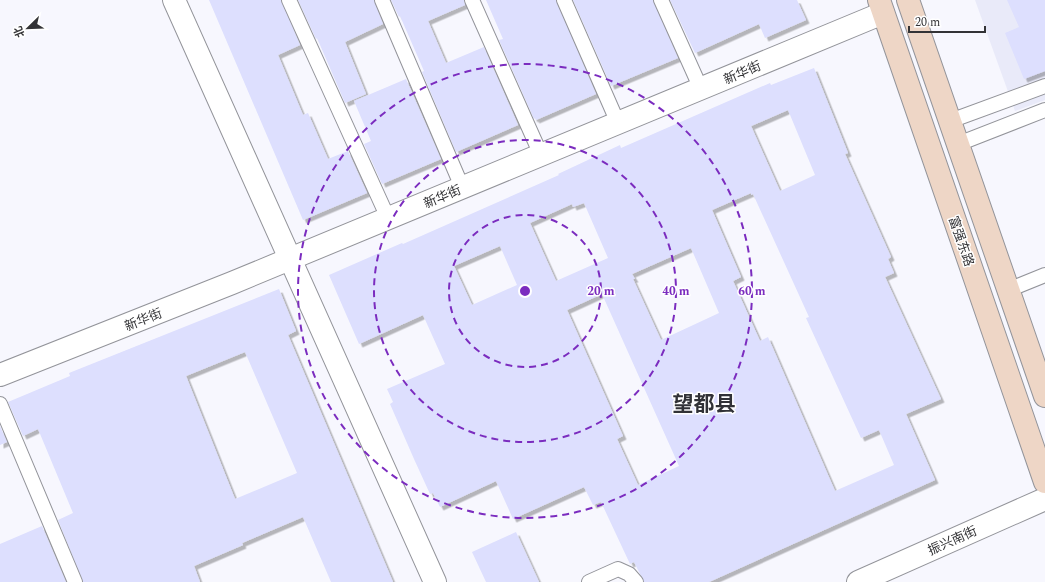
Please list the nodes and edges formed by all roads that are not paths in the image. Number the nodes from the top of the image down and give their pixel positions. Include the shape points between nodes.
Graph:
1 (174, 0) edge
2 (289, 0) edge
3 (382, 0) edge
4 (472, 0) edge
5 (564, 0) edge
6 (661, 0) edge
7 (908, 0) edge
8 (881, 6) edge
9 (1045, 86) edge
10 (700, 89) junction
11 (1045, 110) edge
12 (950, 121) junction
13 (618, 123) junction
14 (958, 144) junction
15 (541, 155) junction
16 (462, 187) junction
17 (388, 218) junction
18 (291, 258) junction
19 (1045, 275) edge
20 (1008, 290) junction
21 (0, 375) edge
22 (1045, 396) edge
23 (0, 404) edge
24 (1045, 482) edge
25 (1045, 498) edge
26 (75, 582) edge
27 (435, 582) edge
28 (589, 582) edge
29 (636, 582) edge
30 (858, 582) edge

1 - 18 street
2 - 17 lane
3 - 16 lane
4 - 15 lane
5 - 13 lane
6 - 10 lane
7 - 12 main road
8 - 10 street, 新华街
8 - 24 main road, 富强东路
9 - 12 lane
10 - 13 street, 新华街
11 - 14 lane
12 - 14 main road
13 - 15 street, 新华街
14 - 20 main road
15 - 16 street, 新华街
16 - 17 street, 新华街
17 - 18 street, 新华街
18 - 21 street, 新华街
18 - 27 street
19 - 20 lane
20 - 22 main road
23 - 26 lane
25 - 30 street, 振兴南街
28 - 29 lane via 618,569

